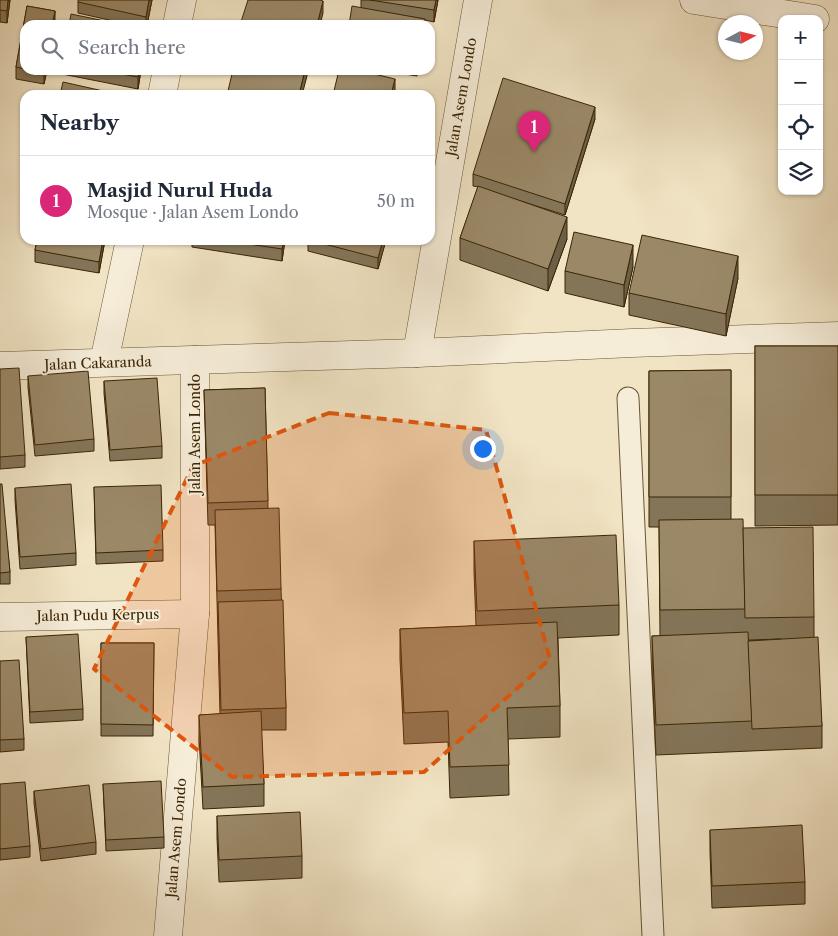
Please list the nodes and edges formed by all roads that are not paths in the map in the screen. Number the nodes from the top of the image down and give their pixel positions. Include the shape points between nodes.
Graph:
1 (182, 0) edge
2 (478, 0) edge
3 (694, 0) edge
4 (790, 15) edge
5 (178, 20) edge
6 (823, 20) edge
7 (838, 22) edge
8 (166, 75) edge
9 (163, 90) edge
10 (129, 245) edge
11 (838, 336) edge
12 (417, 353) junction
13 (196, 360) junction
14 (104, 362) junction
15 (0, 366) edge
16 (628, 398) dead end
17 (195, 614) junction
18 (0, 617) edge
19 (168, 936) edge
20 (653, 936) edge

1 - 5 street
2 - 12 street, Jalan Asem Londo
3 - 4 street
6 - 7 street
8 - 9 street
10 - 14 street
11 - 12 street
12 - 13 street, Jalan Asem Londo
13 - 14 street, Jalan Cakaranda
13 - 17 street, Jalan Asem Londo
14 - 15 street, Jalan Cakaranda
16 - 20 lane
17 - 18 street, Jalan Pudu Kerpus
17 - 19 street, Jalan Asem Londo

